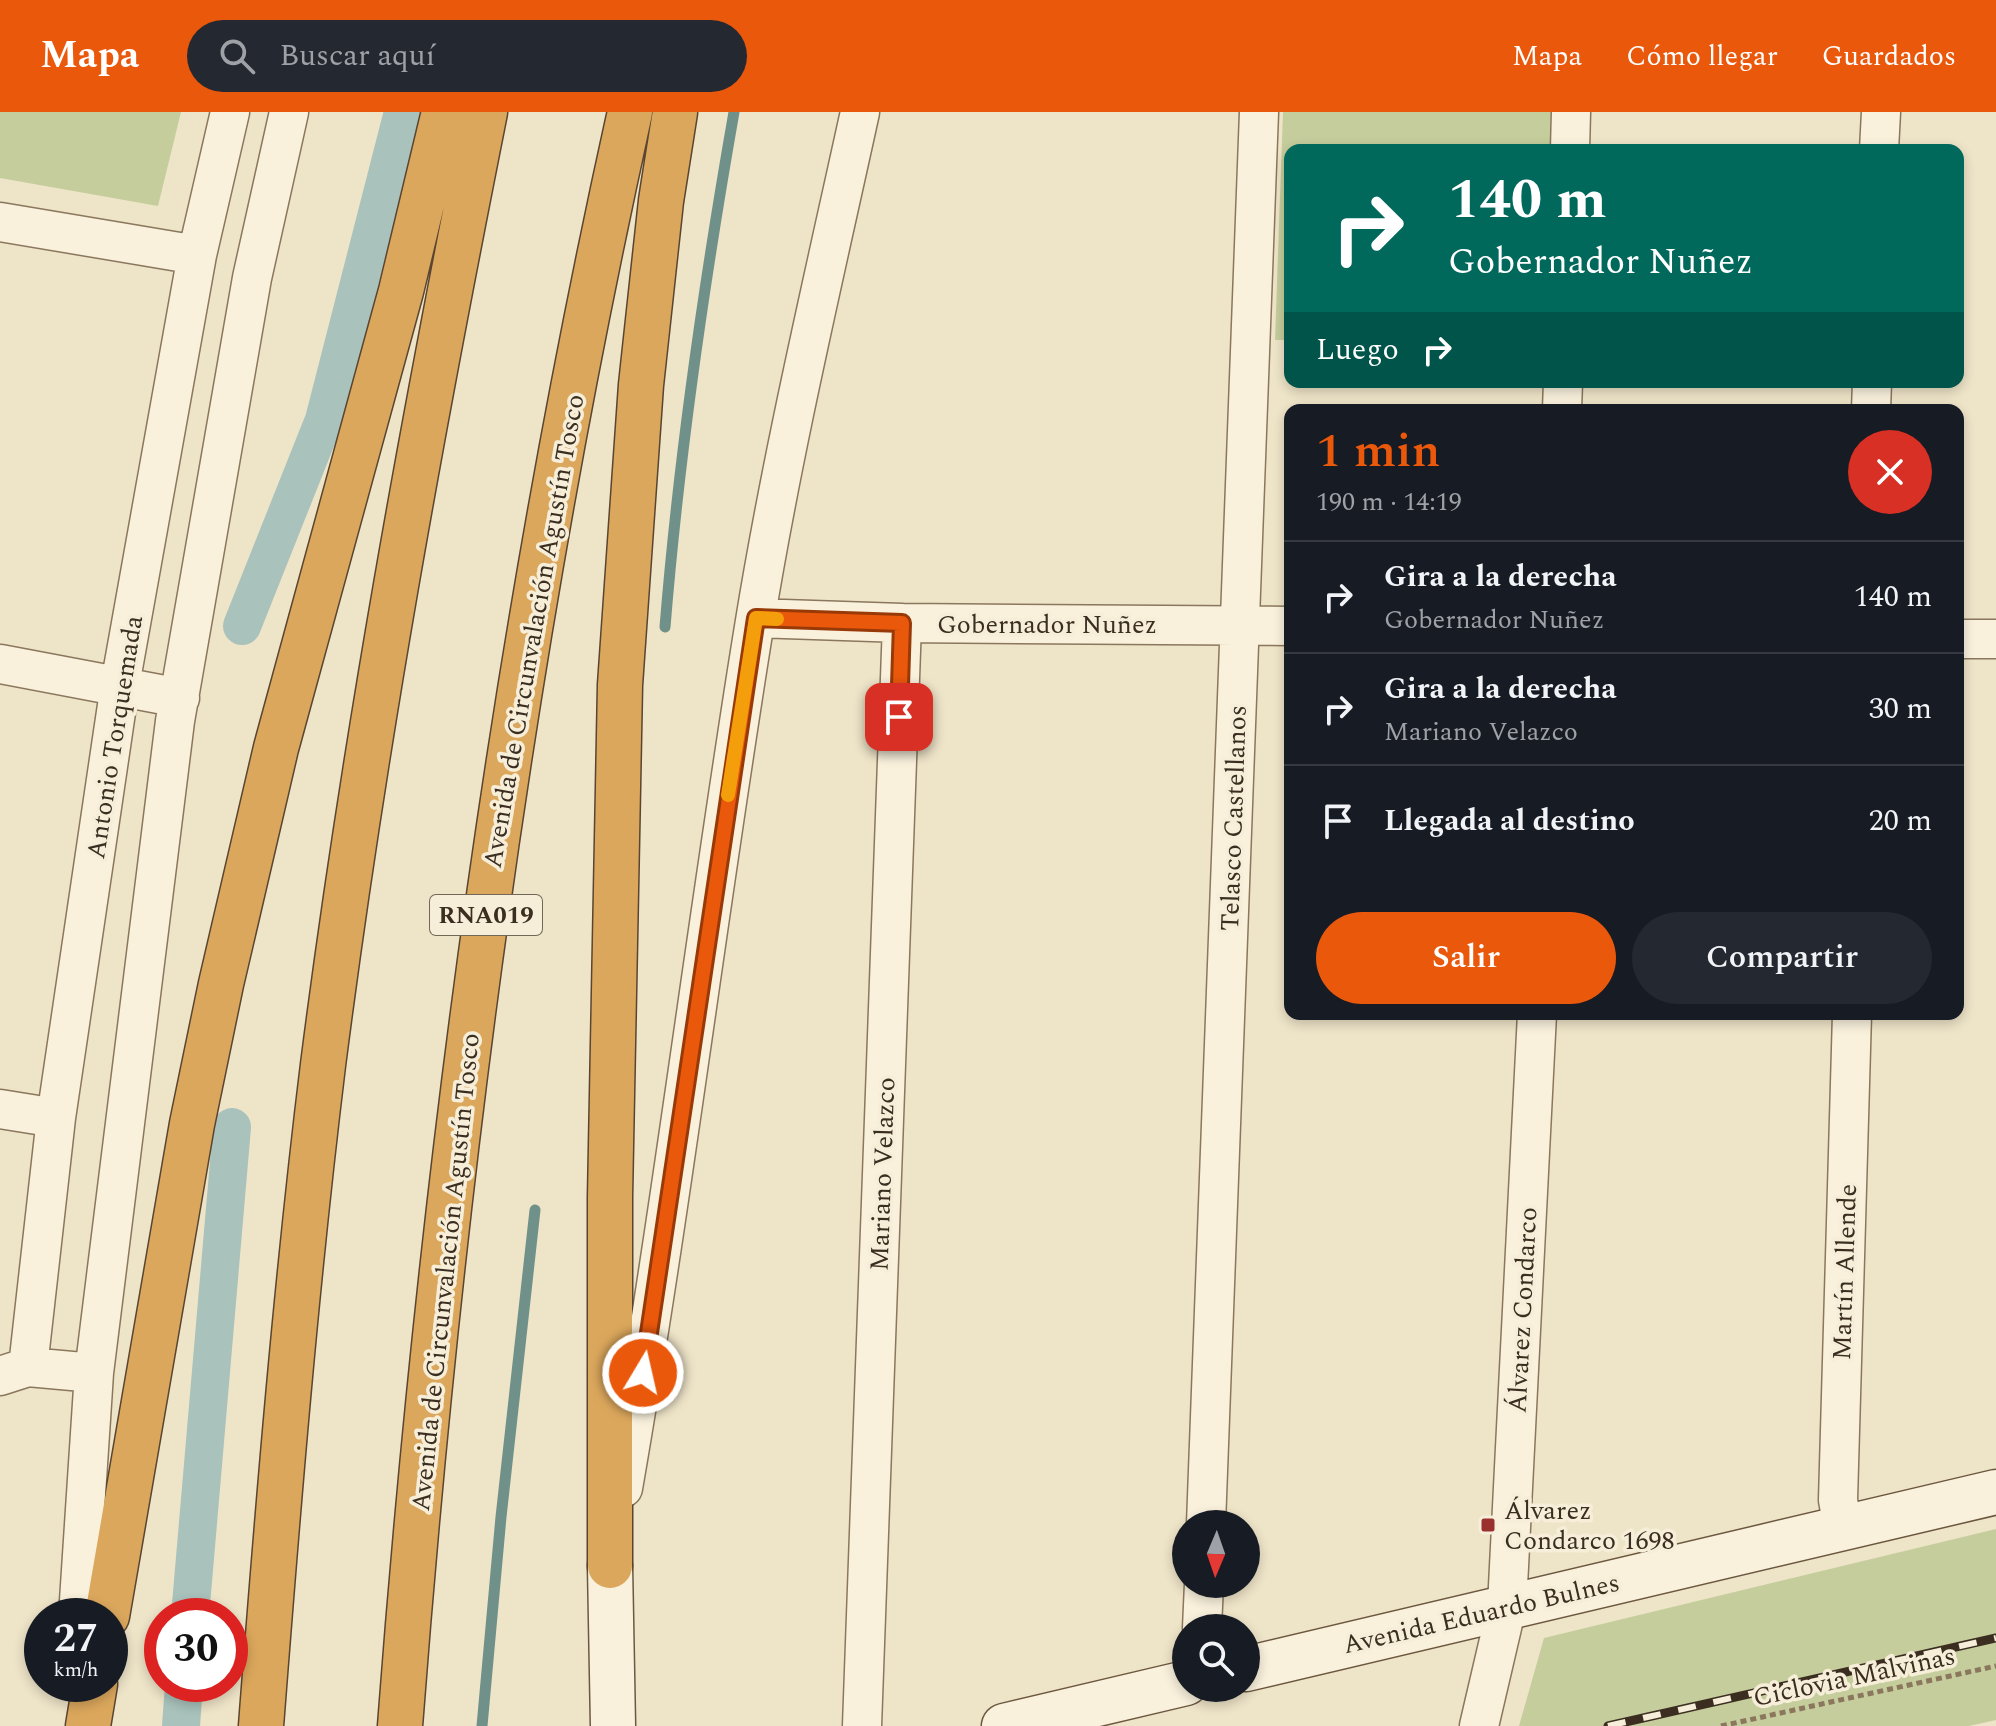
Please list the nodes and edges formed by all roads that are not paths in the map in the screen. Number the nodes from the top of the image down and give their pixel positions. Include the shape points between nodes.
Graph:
1 (230, 112) edge
2 (289, 112) edge
3 (444, 112) edge
4 (485, 112) edge
5 (630, 112) edge
6 (675, 112) edge
7 (860, 112) edge
8 (1259, 112) edge
9 (1571, 112) edge
10 (1881, 112) edge
11 (1570, 144) edge
12 (1879, 144) edge
13 (0, 222) edge
14 (197, 255) junction
15 (756, 618) junction
16 (902, 623) junction
17 (1240, 625) junction
18 (1284, 626) edge
19 (1964, 639) edge
20 (1996, 639) edge
21 (0, 664) edge
22 (120, 685) junction
23 (180, 698) junction
24 (1537, 1020) edge
25 (1852, 1020) edge
26 (0, 1109) edge
27 (56, 1118) junction
28 (14, 1372) edge
29 (94, 1373) junction
30 (1996, 1492) edge
31 (1207, 1510) edge
32 (1843, 1528) junction
33 (610, 1566) junction
34 (79, 1598) edge
35 (110, 1598) edge
36 (1507, 1606) junction
37 (1260, 1666) edge
38 (1172, 1686) edge
39 (73, 1702) edge
40 (92, 1702) edge
41 (72, 1726) edge
42 (88, 1726) edge
43 (261, 1726) edge
44 (400, 1726) edge
45 (613, 1726) edge
46 (862, 1726) edge
47 (1004, 1726) edge
48 (1479, 1726) edge

1 - 14 street, Antonio Torquemada
2 - 23 street via 252,278
3 - 35 highway via 401,291 276,748 221,984
4 - 43 highway via 419,443 343,922 300,1261
5 - 44 highway, Avenida de Circunvalación Agustín Tosco / RNA019 via 547,533 474,999 449,1201
6 - 33 highway via 641,385 620,685 610,1197
7 - 15 street
8 - 17 street, Telasco Castellanos
9 - 11 street
10 - 12 street
13 - 14 street
14 - 22 street, Antonio Torquemada
15 - 16 street, Gobernador Nuñez
15 - 33 street
16 - 17 street, Gobernador Nuñez
16 - 46 street, Mariano Velazco
17 - 18 street, Gobernador Nuñez
17 - 31 street, Telasco Castellanos
19 - 20 street
21 - 22 street
22 - 23 street
22 - 27 street, Antonio Torquemada
23 - 29 street
24 - 36 street, Álvarez Condarco
25 - 32 street, Martín Allende via 1838,1500
26 - 27 street
27 - 28 street, Antonio Torquemada
28 - 29 street
29 - 34 street
30 - 32 main road, Avenida Eduardo Bulnes
32 - 36 main road, Avenida Eduardo Bulnes
33 - 45 main road
36 - 37 main road, Avenida Eduardo Bulnes
36 - 48 street, Álvarez Condarco
38 - 47 main road
39 - 41 street
40 - 42 highway

